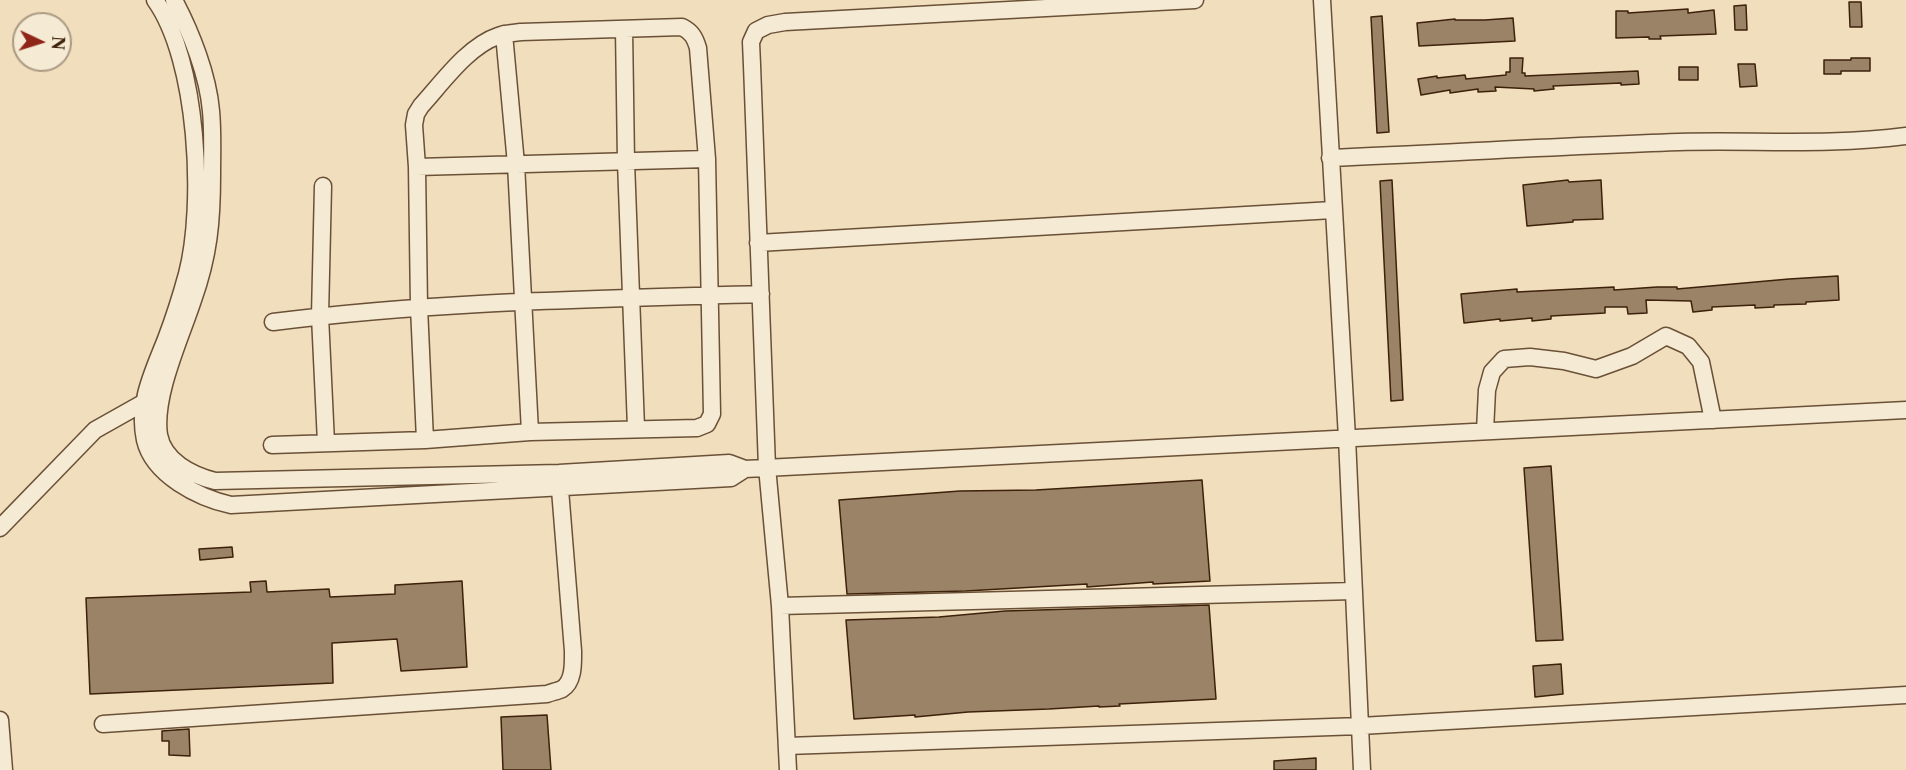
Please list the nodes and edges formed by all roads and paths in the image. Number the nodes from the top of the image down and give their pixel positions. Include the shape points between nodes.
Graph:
1 (155, 0) edge
2 (174, 0) edge
3 (1195, 0) edge
4 (1322, 0) edge
5 (624, 29) junction
6 (504, 34) junction
7 (1906, 136) edge
8 (1330, 158) junction
9 (707, 159) junction
10 (626, 162) junction
11 (516, 164) junction
12 (417, 167) junction
13 (323, 186) dead end
14 (1333, 210) junction
15 (758, 243) junction
16 (761, 294) junction
17 (711, 296) junction
18 (632, 298) junction
19 (524, 301) junction
20 (419, 307) junction
21 (320, 316) junction
22 (273, 322) dead end
23 (160, 399) junction
24 (143, 403) junction
25 (1906, 410) edge
26 (1713, 420) junction
27 (636, 428) junction
28 (1485, 431) junction
29 (530, 432) junction
30 (1347, 438) junction
31 (425, 440) junction
32 (326, 443) junction
33 (272, 445) dead end
34 (767, 467) junction
35 (559, 480) junction
36 (0, 528) edge
37 (1354, 591) junction
38 (780, 606) junction
39 (1906, 695) edge
40 (0, 720) edge
41 (103, 724) dead end
42 (1360, 726) junction
43 (787, 746) junction
44 (4, 770) edge
45 (788, 770) edge
46 (1362, 770) edge

1 - 24 lane via 180,56 193,115 196,210 187,273
2 - 23 lane via 196,52 211,109 212,215 203,273
3 - 15 lane via 785,22 756,31 751,42
4 - 8 lane
5 - 6 lane
5 - 9 lane via 682,27 695,38
5 - 10 lane
6 - 11 lane
6 - 12 lane via 483,42 470,53 421,106 414,125
7 - 8 lane via 1861,141 1681,142
8 - 14 lane
9 - 10 lane
9 - 17 lane
10 - 11 lane
10 - 18 lane
11 - 12 lane
11 - 19 lane
12 - 20 lane
13 - 21 lane
14 - 15 lane
14 - 30 lane
15 - 16 lane
16 - 17 lane
16 - 34 lane
17 - 18 lane
17 - 27 lane via 711,419 697,428
18 - 19 lane
18 - 27 lane
19 - 20 lane
19 - 29 lane
20 - 21 lane
20 - 31 lane
21 - 22 lane
21 - 32 lane
23 - 24 lane
23 - 35 lane via 158,427 162,446 187,470 215,481
24 - 35 lane via 144,437 156,463 195,494 231,505
24 - 36 lane via 95,430
25 - 26 lane
26 - 28 lane
26 - 28 lane via 1701,362 1688,346 1666,336 1632,357 1596,369 1530,357 1504,359 1492,372 1487,390
27 - 29 lane
28 - 30 lane
29 - 31 lane
30 - 34 lane
30 - 37 lane
31 - 32 lane
32 - 33 lane
34 - 35 lane via 745,469 731,478
34 - 38 lane
35 - 41 lane via 573,651 573,668 563,688 548,693
37 - 38 lane
37 - 42 lane
38 - 43 lane
39 - 42 lane
40 - 44 lane
42 - 43 lane
42 - 46 lane
43 - 45 lane

